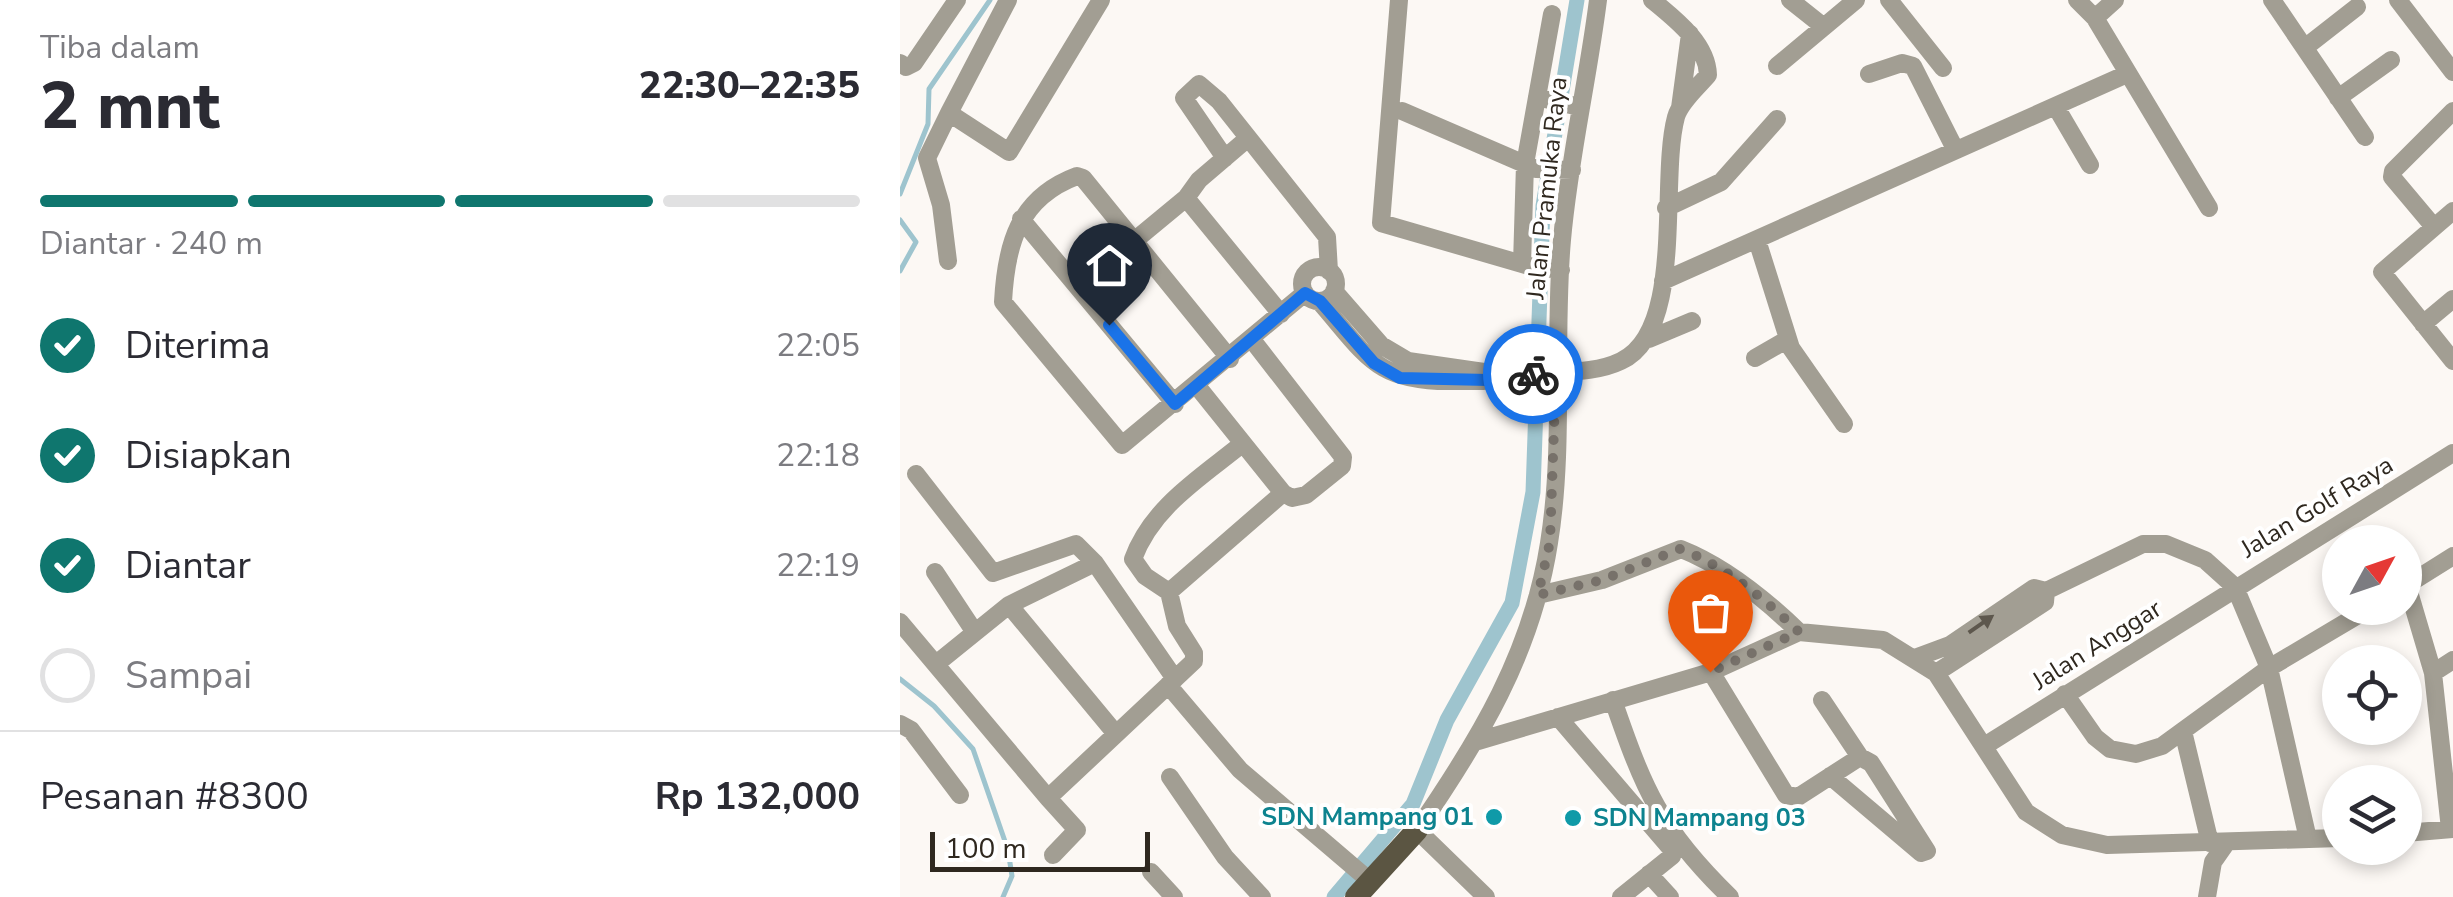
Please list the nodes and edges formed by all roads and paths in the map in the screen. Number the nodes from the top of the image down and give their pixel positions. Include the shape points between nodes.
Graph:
1 (957, 0) edge
2 (1008, 0) edge
3 (1101, 0) edge
4 (1399, 0) edge
5 (1598, 0) edge
6 (1652, 0) edge
7 (1790, 0) edge
8 (1856, 0) edge
9 (1889, 0) edge
10 (2077, 0) edge
11 (2115, 0) edge
12 (2272, 0) edge
13 (2398, 0) edge
14 (2357, 7) dead end
15 (1552, 14) dead end
16 (2096, 18) junction
17 (1824, 27) junction
18 (2306, 46) junction
19 (2391, 60) dead end
20 (900, 64) edge
21 (1777, 66) dead end
22 (1942, 68) dead end
23 (2453, 72) edge
24 (1869, 74) dead end
25 (2127, 74) junction
26 (2338, 98) junction
27 (1558, 102) junction
28 (2056, 107) junction
29 (1402, 111) dead end
30 (2453, 111) edge
31 (949, 113) junction
32 (1777, 120) dead end
33 (2365, 137) dead end
34 (1247, 139) junction
35 (1955, 150) junction
36 (1225, 158) junction
37 (2090, 165) dead end
38 (1530, 166) junction
39 (1567, 170) junction
40 (1186, 198) junction
41 (1666, 208) junction
42 (2209, 208) dead end
43 (2453, 211) edge
44 (1021, 219) junction
45 (2434, 227) junction
46 (1757, 240) junction
47 (1134, 241) junction
48 (948, 261) dead end
49 (1526, 265) junction
50 (1555, 269) junction
51 (1329, 270) junction
52 (1663, 281) junction
53 (1319, 295) junction
54 (2453, 298) edge
55 (1281, 314) junction
56 (1692, 320) dead end
57 (2423, 324) junction
58 (1649, 339) junction
59 (1788, 339) junction
60 (1252, 340) junction
61 (1755, 358) dead end
62 (1230, 359) junction
63 (2453, 361) edge
64 (1534, 374) junction
65 (1198, 386) junction
66 (1175, 404) junction
67 (1844, 424) dead end
68 (1242, 444) junction
69 (2453, 453) edge
70 (916, 474) dead end
71 (1283, 493) junction
72 (2453, 556) edge
73 (1095, 563) junction
74 (935, 572) dead end
75 (2422, 576) edge
76 (2235, 586) junction
77 (2046, 591) junction
78 (1169, 592) junction
79 (1538, 595) junction
80 (1009, 605) junction
81 (900, 622) edge
82 (2341, 625) edge
83 (2418, 625) edge
84 (974, 630) junction
85 (1799, 632) junction
86 (1915, 658) junction
87 (2453, 660) edge
88 (936, 664) junction
89 (2268, 668) junction
90 (1710, 672) junction
91 (2433, 673) junction
92 (1936, 674) junction
93 (1172, 682) junction
94 (2065, 694) junction
95 (1613, 700) junction
96 (1822, 700) dead end
97 (1558, 717) junction
98 (900, 724) edge
99 (2183, 731) junction
100 (1116, 734) junction
101 (1478, 741) junction
102 (1986, 745) junction
103 (1860, 757) junction
104 (1830, 776) junction
105 (1170, 777) dead end
106 (960, 796) dead end
107 (1048, 798) junction
108 (2452, 829) edge
109 (1416, 830) junction
110 (2422, 831) edge
111 (2308, 839) junction
112 (2322, 839) edge
113 (2218, 843) junction
114 (1053, 855) dead end
115 (1152, 872) dead end
116 (1649, 874) junction
117 (1363, 884) edge
118 (1174, 897) edge
119 (1262, 897) edge
120 (1486, 897) edge
121 (1621, 897) edge
122 (1670, 897) edge
123 (1730, 897) edge
124 (2207, 897) edge

1 - 20 street via 914,64
2 - 31 street
3 - 31 street via 1012,152
4 - 49 street via 1381,222
5 - 27 street, Jalan Pramuka Raya
6 - 41 street via 1702,50 1708,75 1680,108
7 - 17 street
8 - 17 street
9 - 22 street
10 - 16 street
11 - 16 street
12 - 18 street
13 - 23 street
14 - 18 street
15 - 27 street
16 - 25 street
17 - 21 street
18 - 26 street
19 - 26 street
24 - 35 street via 1902,63 1914,66
25 - 28 street
25 - 42 street
26 - 33 street
27 - 38 street
27 - 39 street, Jalan Pramuka Raya
28 - 35 street
28 - 37 street
29 - 38 street
30 - 45 street via 2392,177
31 - 48 street via 928,158
32 - 41 street via 1721,182
34 - 36 street
34 - 36 street via 1199,84 1184,98
34 - 51 street via 1327,236
35 - 46 street
36 - 40 street
38 - 39 street
38 - 49 street
39 - 50 street, Jalan Pramuka Raya
40 - 47 street
40 - 55 street
41 - 52 street
43 - 45 street
44 - 47 street via 1078,176
44 - 66 street
44 - 66 street via 1006,252 1004,302 1110,430 1122,444
45 - 57 street via 2382,272
46 - 52 street
46 - 59 street
47 - 62 street
49 - 50 street
50 - 64 street, Jalan Pramuka Raya
51 - 53 street via 1335,280
51 - 53 street via 1318,267 1302,282
52 - 58 street
53 - 55 street
53 - 64 street via 1404,369
54 - 57 street
55 - 60 street
56 - 58 street
57 - 63 street
58 - 64 street via 1606,368
59 - 61 street
59 - 67 street
60 - 62 street
60 - 71 street via 1342,457 1342,466 1306,495
62 - 65 street
64 - 79 street, Jalan Pramuka Raya via 1550,542
65 - 66 street
65 - 68 street
68 - 71 street
68 - 78 street via 1142,534 1134,560
69 - 76 street, Jalan Golf Raya
70 - 73 street via 994,573 1076,544
71 - 78 street
72 - 75 street
73 - 80 street
73 - 93 street
74 - 84 street
76 - 77 street, Jalan Golf Raya via 2205,560 2166,544 2143,544
76 - 89 street
76 - 94 street, Jalan Anggar
86 -> 77 street, Jalan Golf Raya via 1950,645 2034,588
77 - 92 street, Jalan Golf Raya via 2044,602
78 - 93 street via 1177,626 1194,653
79 - 85 street via 1602,580 1680,549 1772,606
79 - 101 street, Jalan Pramuka Raya via 1518,658
80 - 84 street
80 - 100 street
81 - 88 street
82 - 89 street
83 - 91 street
84 - 88 street
85 - 86 street via 1883,640
85 - 90 street
86 - 92 street
87 - 91 street
88 - 107 street
89 - 99 street
89 - 111 street
90 - 95 street
90 - 104 street via 1786,795 1798,797
91 - 108 street
92 - 102 street
93 - 100 street
93 - 117 street via 1240,770
94 - 99 street via 2110,749 2136,754
94 - 102 street, Jalan Anggar
95 - 97 street
95 - 123 street via 1653,807
96 - 103 street
97 - 101 street
97 - 116 street via 1670,846 1672,856
98 - 106 street
99 - 113 street
100 - 107 street
101 - 109 street, Jalan Pramuka Raya
102 - 113 street via 2026,812 2062,835 2107,845
103 - 104 street
103 - 104 street via 1871,763 1927,846 1925,853
105 - 119 street via 1225,857
107 - 114 street via 1077,830
108 - 110 street
109 - 117 main road
109 - 120 street
111 - 112 street
111 - 113 street
113 - 124 street
115 - 118 street
116 - 121 street
116 - 122 street

